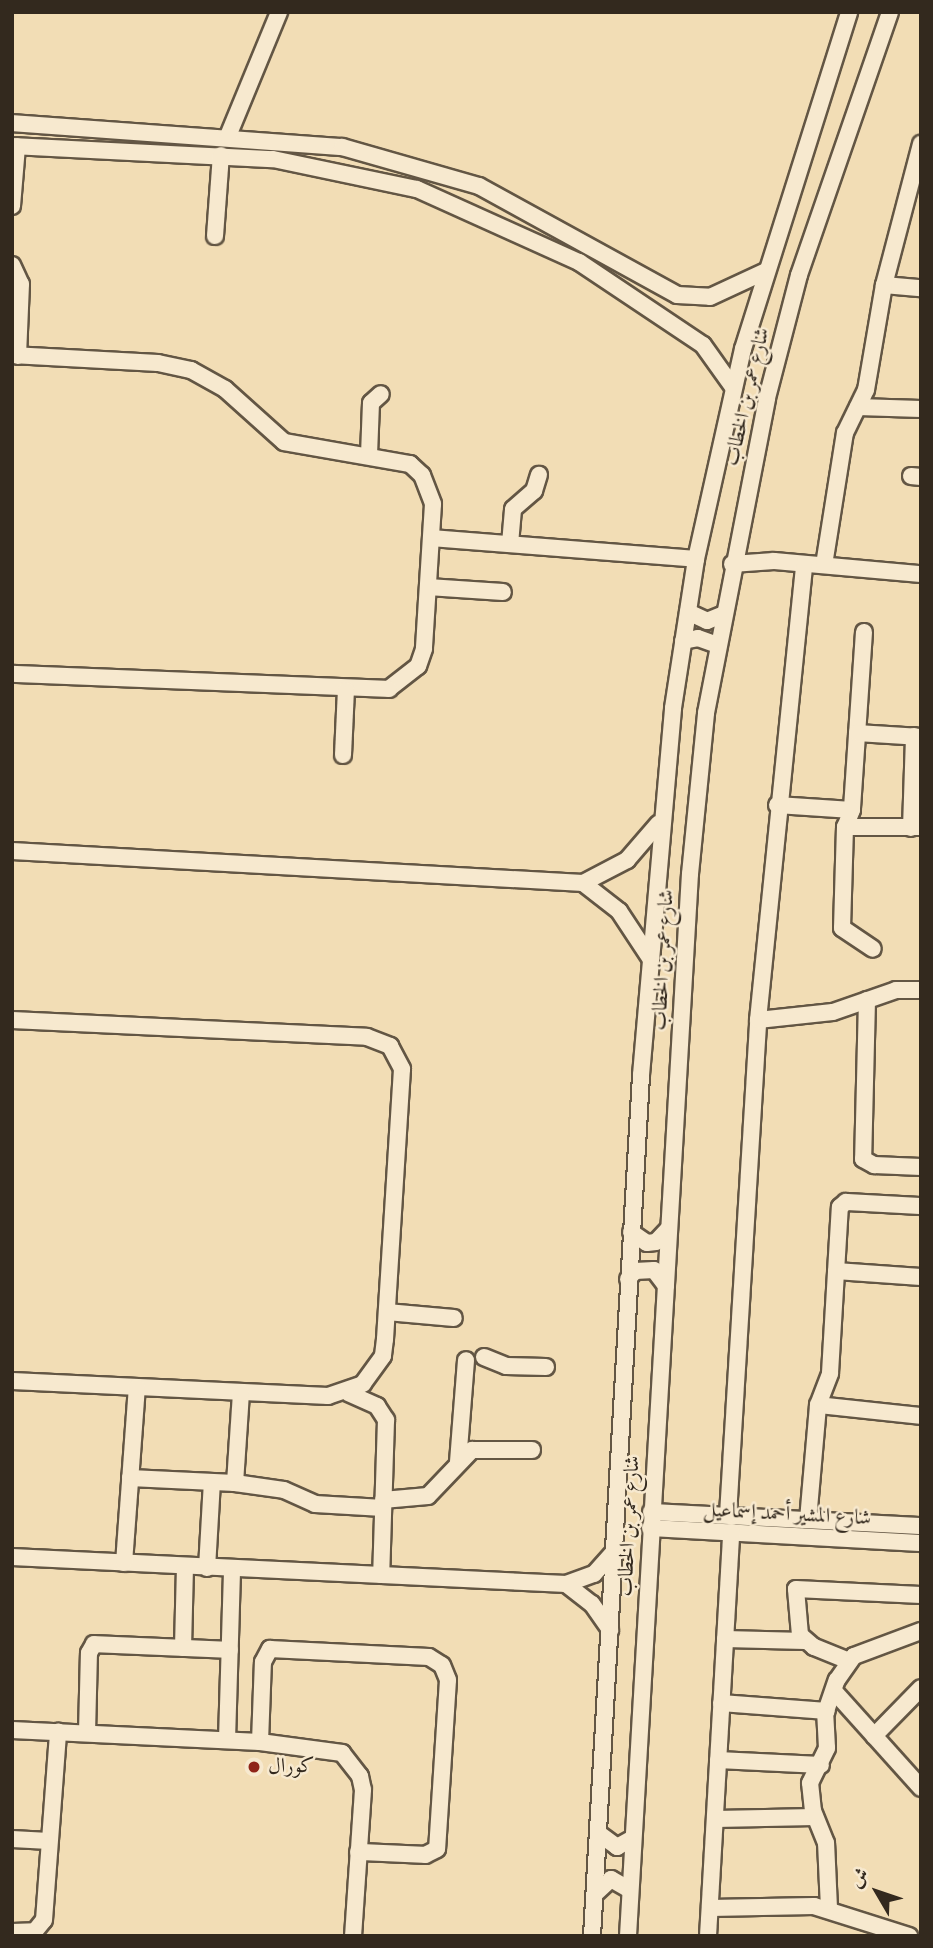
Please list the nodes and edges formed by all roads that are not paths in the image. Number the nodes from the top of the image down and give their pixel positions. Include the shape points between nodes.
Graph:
1 (279, 12) edge
2 (849, 12) edge
3 (890, 12) edge
4 (12, 123) edge
5 (228, 136) junction
6 (921, 144) edge
7 (15, 146) edge
8 (221, 155) junction
9 (386, 157) junction
10 (381, 178) junction
11 (914, 198) edge
12 (12, 206) edge
13 (215, 236) dead end
14 (12, 265) edge
15 (764, 272) junction
16 (884, 285) junction
17 (921, 288) edge
18 (15, 355) edge
19 (733, 387) junction
20 (381, 394) dead end
21 (858, 407) junction
22 (921, 409) edge
23 (369, 455) junction
24 (539, 474) dead end
25 (431, 538) junction
26 (510, 544) junction
27 (696, 559) junction
28 (732, 564) junction
29 (804, 564) junction
30 (824, 565) junction
31 (921, 574) edge
32 (428, 587) junction
33 (503, 592) dead end
34 (688, 612) junction
35 (722, 615) junction
36 (864, 632) dead end
37 (683, 641) junction
38 (717, 645) junction
39 (12, 674) edge
40 (346, 690) junction
41 (857, 733) junction
42 (917, 736) edge
43 (343, 755) dead end
44 (776, 805) junction
45 (852, 810) junction
46 (659, 822) junction
47 (845, 827) junction
48 (916, 827) edge
49 (12, 851) edge
50 (583, 883) junction
51 (873, 949) dead end
52 (650, 958) junction
53 (921, 990) edge
54 (867, 1000) junction
55 (12, 1020) edge
56 (758, 1020) junction
57 (921, 1167) edge
58 (921, 1206) edge
59 (669, 1228) junction
60 (631, 1232) junction
61 (836, 1271) junction
62 (921, 1277) edge
63 (628, 1279) junction
64 (666, 1286) junction
65 (387, 1312) junction
66 (454, 1318) dead end
67 (484, 1357) dead end
68 (466, 1360) dead end
69 (546, 1367) dead end
70 (12, 1381) edge
71 (137, 1387) junction
72 (241, 1392) junction
73 (348, 1392) junction
74 (818, 1405) junction
75 (921, 1416) edge
76 (532, 1450) dead end
77 (458, 1462) junction
78 (130, 1478) junction
79 (212, 1482) junction
80 (235, 1483) junction
81 (383, 1504) junction
82 (729, 1515) junction
83 (651, 1520) junction
84 (808, 1520) junction
85 (921, 1526) edge
86 (731, 1532) junction
87 (921, 1543) edge
88 (614, 1552) junction
89 (12, 1558) edge
90 (124, 1563) junction
91 (185, 1566) junction
92 (206, 1568) junction
93 (232, 1569) junction
94 (381, 1575) junction
95 (566, 1584) junction
96 (921, 1595) edge
97 (610, 1630) junction
98 (921, 1631) edge
99 (725, 1639) junction
100 (805, 1641) junction
101 (183, 1647) junction
102 (230, 1650) junction
103 (849, 1661) junction
104 (921, 1688) edge
105 (834, 1691) junction
106 (721, 1703) junction
107 (827, 1711) junction
108 (12, 1730) edge
109 (58, 1732) junction
110 (87, 1733) junction
111 (874, 1736) junction
112 (227, 1740) junction
113 (260, 1742) junction
114 (718, 1760) junction
115 (821, 1765) junction
116 (921, 1788) edge
117 (815, 1817) junction
118 (715, 1819) junction
119 (598, 1833) junction
120 (633, 1838) junction
121 (12, 1839) edge
122 (49, 1841) junction
123 (358, 1852) junction
124 (630, 1890) junction
125 (595, 1894) junction
126 (709, 1908) junction
127 (829, 1908) junction
128 (12, 1932) edge
129 (353, 1936) edge
130 (592, 1936) edge
131 (628, 1936) edge
132 (708, 1936) edge
133 (909, 1936) edge

1 - 5 street
2 - 15 street, شارع عمر بن الخطاب
3 - 28 street, شارع عمر بن الخطاب via 799,275
4 - 5 street
5 - 9 street via 304,141
6 - 11 street
7 - 8 street
7 - 12 street
8 - 10 street
8 - 13 street
9 - 10 street
9 - 15 street via 479,187 677,295 710,297
10 - 19 street via 458,204 579,262 703,345
11 - 16 street
14 - 18 street via 21,284
15 - 19 street, شارع عمر بن الخطاب
16 - 17 street
16 - 21 street
18 - 23 street via 178,366 225,389 284,442
19 - 27 street, شارع عمر بن الخطاب
20 - 23 street via 371,403
21 - 22 street
21 - 30 street via 845,433
23 - 25 street via 396,458 422,475 433,504
24 - 26 street via 534,491 513,509
25 - 26 street
25 - 32 street
26 - 27 street
27 - 34 street, شارع عمر بن الخطاب
28 - 29 street
28 - 35 street, شارع عمر بن الخطاب
29 - 30 street
29 - 44 street
30 - 31 street
32 - 33 street
32 - 40 street via 424,649 418,666 389,689
34 - 35 street via 706,621
34 - 37 street, شارع عمر بن الخطاب
35 - 38 street, شارع عمر بن الخطاب
36 - 41 street
37 - 38 street via 698,638
37 - 46 street, شارع عمر بن الخطاب
38 - 59 street, شارع عمر بن الخطاب via 690,874
39 - 40 street
40 - 43 street
41 - 42 street
41 - 45 street
42 - 48 street
44 - 45 street
44 - 56 street
45 - 47 street
46 - 50 street via 627,860
46 - 52 street, شارع عمر بن الخطاب
47 - 48 street
47 - 51 street via 842,928
49 - 50 street
50 - 52 street via 619,911
52 - 60 street, شارع عمر بن الخطاب
53 - 54 street via 896,990
54 - 56 street via 833,1012
54 - 57 street via 863,1158 874,1165
55 - 65 street via 367,1037 390,1046 402,1069
56 - 82 street
58 - 61 street via 843,1204
59 - 60 street via 656,1242 646,1243
59 - 64 street, شارع عمر بن الخطاب
60 - 63 street, شارع عمر بن الخطاب
61 - 62 street
61 - 74 street via 830,1373
63 - 64 street via 644,1268 654,1270
63 - 88 street, شارع عمر بن الخطاب
64 - 83 street, شارع عمر بن الخطاب
65 - 66 street
65 - 73 street via 383,1356 375,1372
67 - 69 street via 506,1366
68 - 77 street
70 - 71 street
71 - 72 street
71 - 78 street
72 - 73 street
72 - 80 street
73 - 81 street via 377,1406 386,1420
74 - 75 street
74 - 84 street
76 - 77 street via 481,1447
77 - 81 street via 428,1496
78 - 79 street
78 - 90 street
79 - 80 street
79 - 92 street
80 - 81 street via 284,1490 315,1504
81 - 94 street
82 - 83 street, شارع المشير أحمد إسماعيل
82 - 84 street, شارع المشير أحمد إسماعيل
83 - 86 street, شارع المشير أحمد إسماعيل
83 - 120 street, شارع عمر بن الخطاب
84 - 85 street, شارع المشير أحمد إسماعيل
86 - 87 street, شارع المشير أحمد إسماعيل
86 - 99 street
88 - 95 street via 594,1573
88 - 97 street, شارع عمر بن الخطاب
89 - 90 street
90 - 91 street
91 - 92 street
91 - 101 street
92 - 93 street
93 - 94 street
93 - 102 street
94 - 95 street
95 - 97 street via 592,1604
96 - 100 street via 796,1589 797,1629
97 - 119 street, شارع عمر بن الخطاب
98 - 103 street
99 - 100 street
99 - 106 street
100 - 103 street
101 - 102 street
101 - 110 street via 90,1648
102 - 112 street
103 - 105 street
104 - 111 street
105 - 107 street
105 - 111 street
106 - 107 street
106 - 114 street
107 - 115 street via 827,1748
108 - 109 street
109 - 110 street
109 - 122 street
110 - 112 street
111 - 116 street
112 - 113 street
113 - 123 street via 328,1747 353,1763 363,1790
113 - 123 street via 264,1662 270,1649 429,1657 442,1665 447,1680 437,1849 425,1855
114 - 115 street
114 - 118 street
115 - 117 street via 810,1783
117 - 118 street
117 - 127 street via 826,1843
118 - 126 street
119 - 120 street via 617,1847
119 - 125 street, شارع عمر بن الخطاب
120 - 124 street, شارع عمر بن الخطاب
121 - 122 street
122 - 128 street via 42,1925
123 - 129 street
124 - 125 street via 611,1879
124 - 131 street, شارع عمر بن الخطاب
125 - 130 street, شارع عمر بن الخطاب
126 - 127 street
126 - 132 street
127 - 133 street

